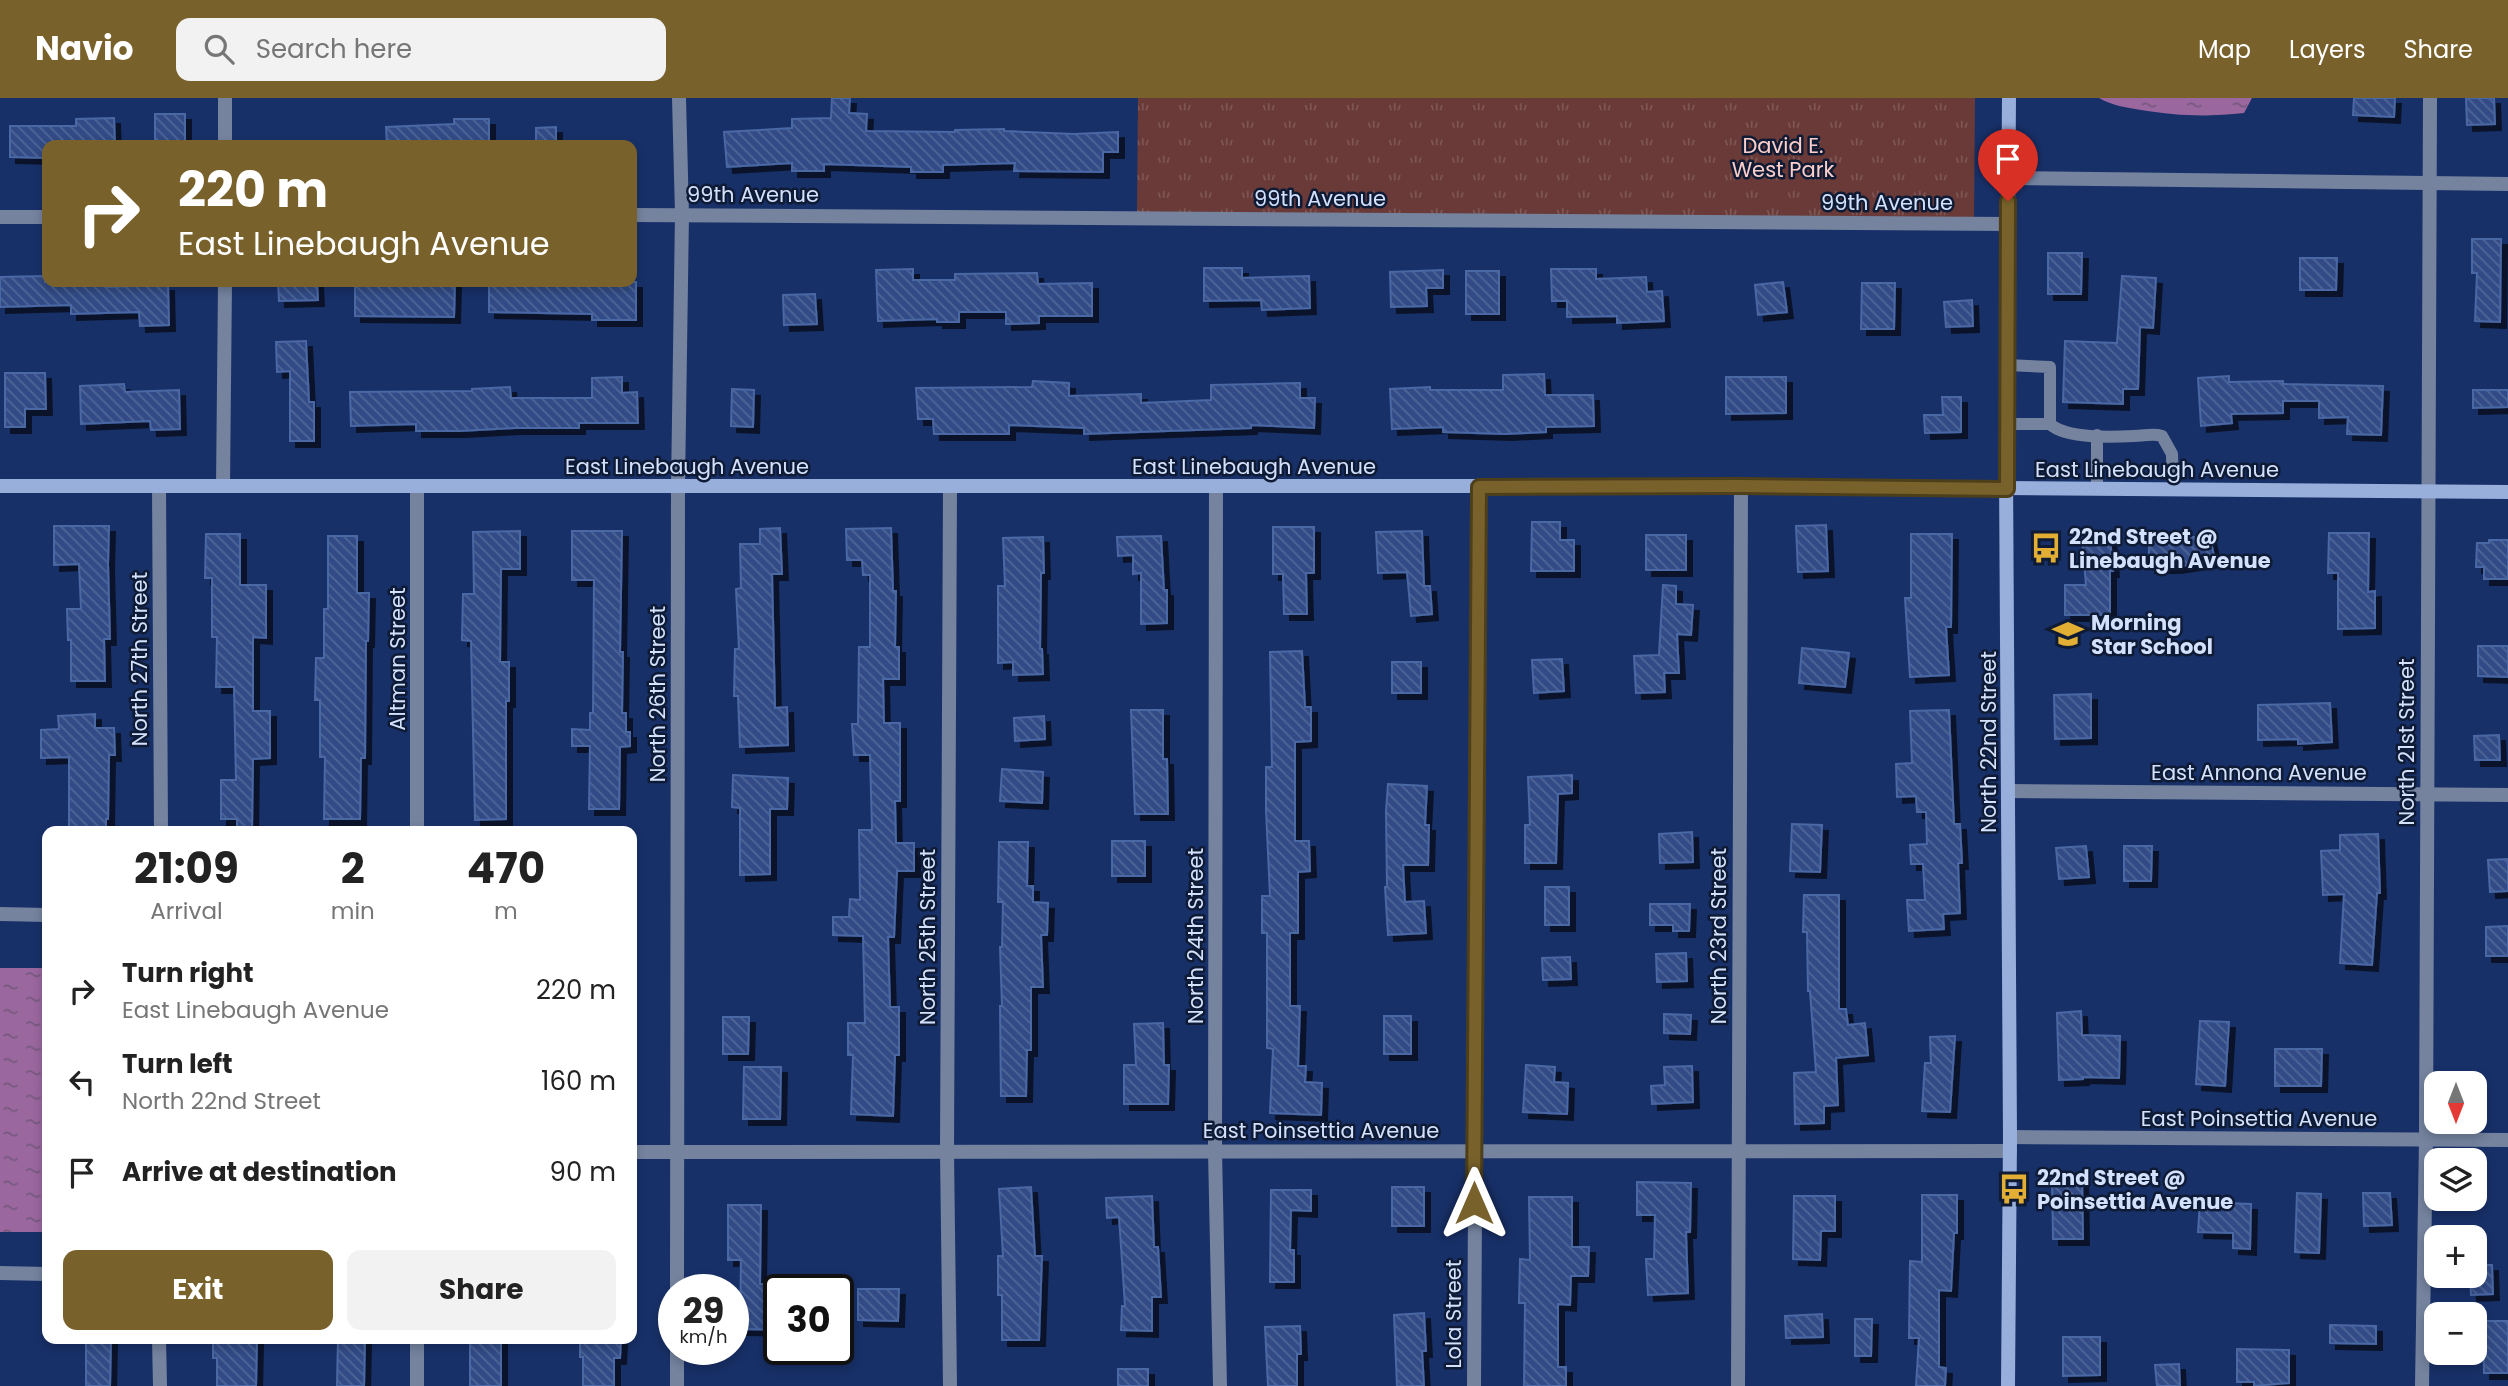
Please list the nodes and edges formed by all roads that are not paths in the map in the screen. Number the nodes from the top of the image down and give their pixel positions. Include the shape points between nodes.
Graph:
1 (225, 98) edge
2 (679, 98) edge
3 (2010, 98) edge
4 (2430, 98) edge
5 (225, 140) edge
6 (2009, 178) junction
7 (2429, 184) junction
8 (2508, 184) edge
9 (682, 214) junction
10 (637, 215) edge
11 (0, 217) edge
12 (42, 217) edge
13 (2008, 225) junction
14 (225, 287) edge
15 (2007, 365) junction
16 (2007, 424) junction
17 (2050, 424) junction
18 (2097, 435) junction
19 (0, 486) edge
20 (159, 486) junction
21 (223, 486) junction
22 (417, 486) junction
23 (1741, 486) junction
24 (678, 487) junction
25 (950, 487) junction
26 (1216, 487) junction
27 (1479, 487) junction
28 (2007, 489) junction
29 (2097, 489) junction
30 (2173, 490) junction
31 (2429, 492) junction
32 (2508, 492) edge
33 (2009, 792) junction
34 (2427, 794) junction
35 (2508, 795) edge
36 (161, 826) edge
37 (417, 826) edge
38 (0, 914) edge
39 (42, 915) edge
40 (2426, 1140) junction
41 (2508, 1140) edge
42 (2010, 1144) junction
43 (1738, 1150) junction
44 (1215, 1151) junction
45 (1474, 1151) junction
46 (637, 1152) edge
47 (677, 1152) junction
48 (947, 1152) junction
49 (0, 1273) edge
50 (42, 1274) edge
51 (677, 1274) edge
52 (159, 1344) edge
53 (417, 1344) edge
54 (677, 1365) edge
55 (160, 1386) edge
56 (417, 1386) edge
57 (677, 1386) edge
58 (950, 1386) edge
59 (1220, 1386) edge
60 (1474, 1386) edge
61 (1738, 1386) edge
62 (2008, 1386) edge
63 (2422, 1386) edge

1 - 5 street
2 - 9 street, North 26th Street
3 - 6 street, North 22nd Street
4 - 7 street, North 21st Street
6 - 7 street
6 - 13 street, North 22nd Street
7 - 8 street
7 - 31 street, North 21st Street
9 - 10 street, 99th Avenue
9 - 13 street, 99th Avenue
9 - 24 street, North 26th Street
11 - 12 street
13 - 15 street, North 22nd Street
14 - 21 street
15 - 16 street, North 22nd Street
15 - 17 lane via 2050,368
16 - 17 lane
16 - 28 street, North 22nd Street
17 - 18 lane via 2067,434
18 - 29 lane
18 - 30 lane via 2162,436 2172,454
19 - 20 street, East Linebaugh Avenue
20 - 21 street, East Linebaugh Avenue
20 - 36 street, North 27th Street
21 - 22 street, East Linebaugh Avenue
22 - 24 street, East Linebaugh Avenue
22 - 37 street, Altman Street
23 - 27 street, East Linebaugh Avenue
23 - 28 street, East Linebaugh Avenue
23 - 43 street, North 23rd Street
24 - 25 street, East Linebaugh Avenue
24 - 47 street, North 26th Street
25 - 26 street, East Linebaugh Avenue
25 - 48 street, North 25th Street
26 - 27 street, East Linebaugh Avenue
26 - 44 street, North 24th Street
27 - 45 street, Lola Street
28 - 29 street, East Linebaugh Avenue
28 - 33 street, North 22nd Street
29 - 30 street, East Linebaugh Avenue
30 - 31 street, East Linebaugh Avenue
31 - 32 street, East Linebaugh Avenue
31 - 34 street, North 21st Street
33 - 34 street, East Annona Avenue
33 - 42 street, North 22nd Street
34 - 35 street, East Annona Avenue
34 - 40 street, North 21st Street
38 - 39 street
40 - 41 street, East Poinsettia Avenue
40 - 42 street, East Poinsettia Avenue
40 - 63 street, North 21st Street
42 - 43 street, East Poinsettia Avenue
42 - 62 street, North 22nd Street
43 - 45 street, East Poinsettia Avenue
43 - 61 street, North 23rd Street
44 - 45 street, East Poinsettia Avenue
44 - 48 street, East Poinsettia Avenue
44 - 59 street, North 24th Street
45 - 60 street, Lola Street
46 - 47 street, East Poinsettia Avenue
47 - 48 street, East Poinsettia Avenue
47 - 51 street, North 26th Street
48 - 58 street, North 25th Street
49 - 50 street
52 - 55 street
53 - 56 street
54 - 57 street

